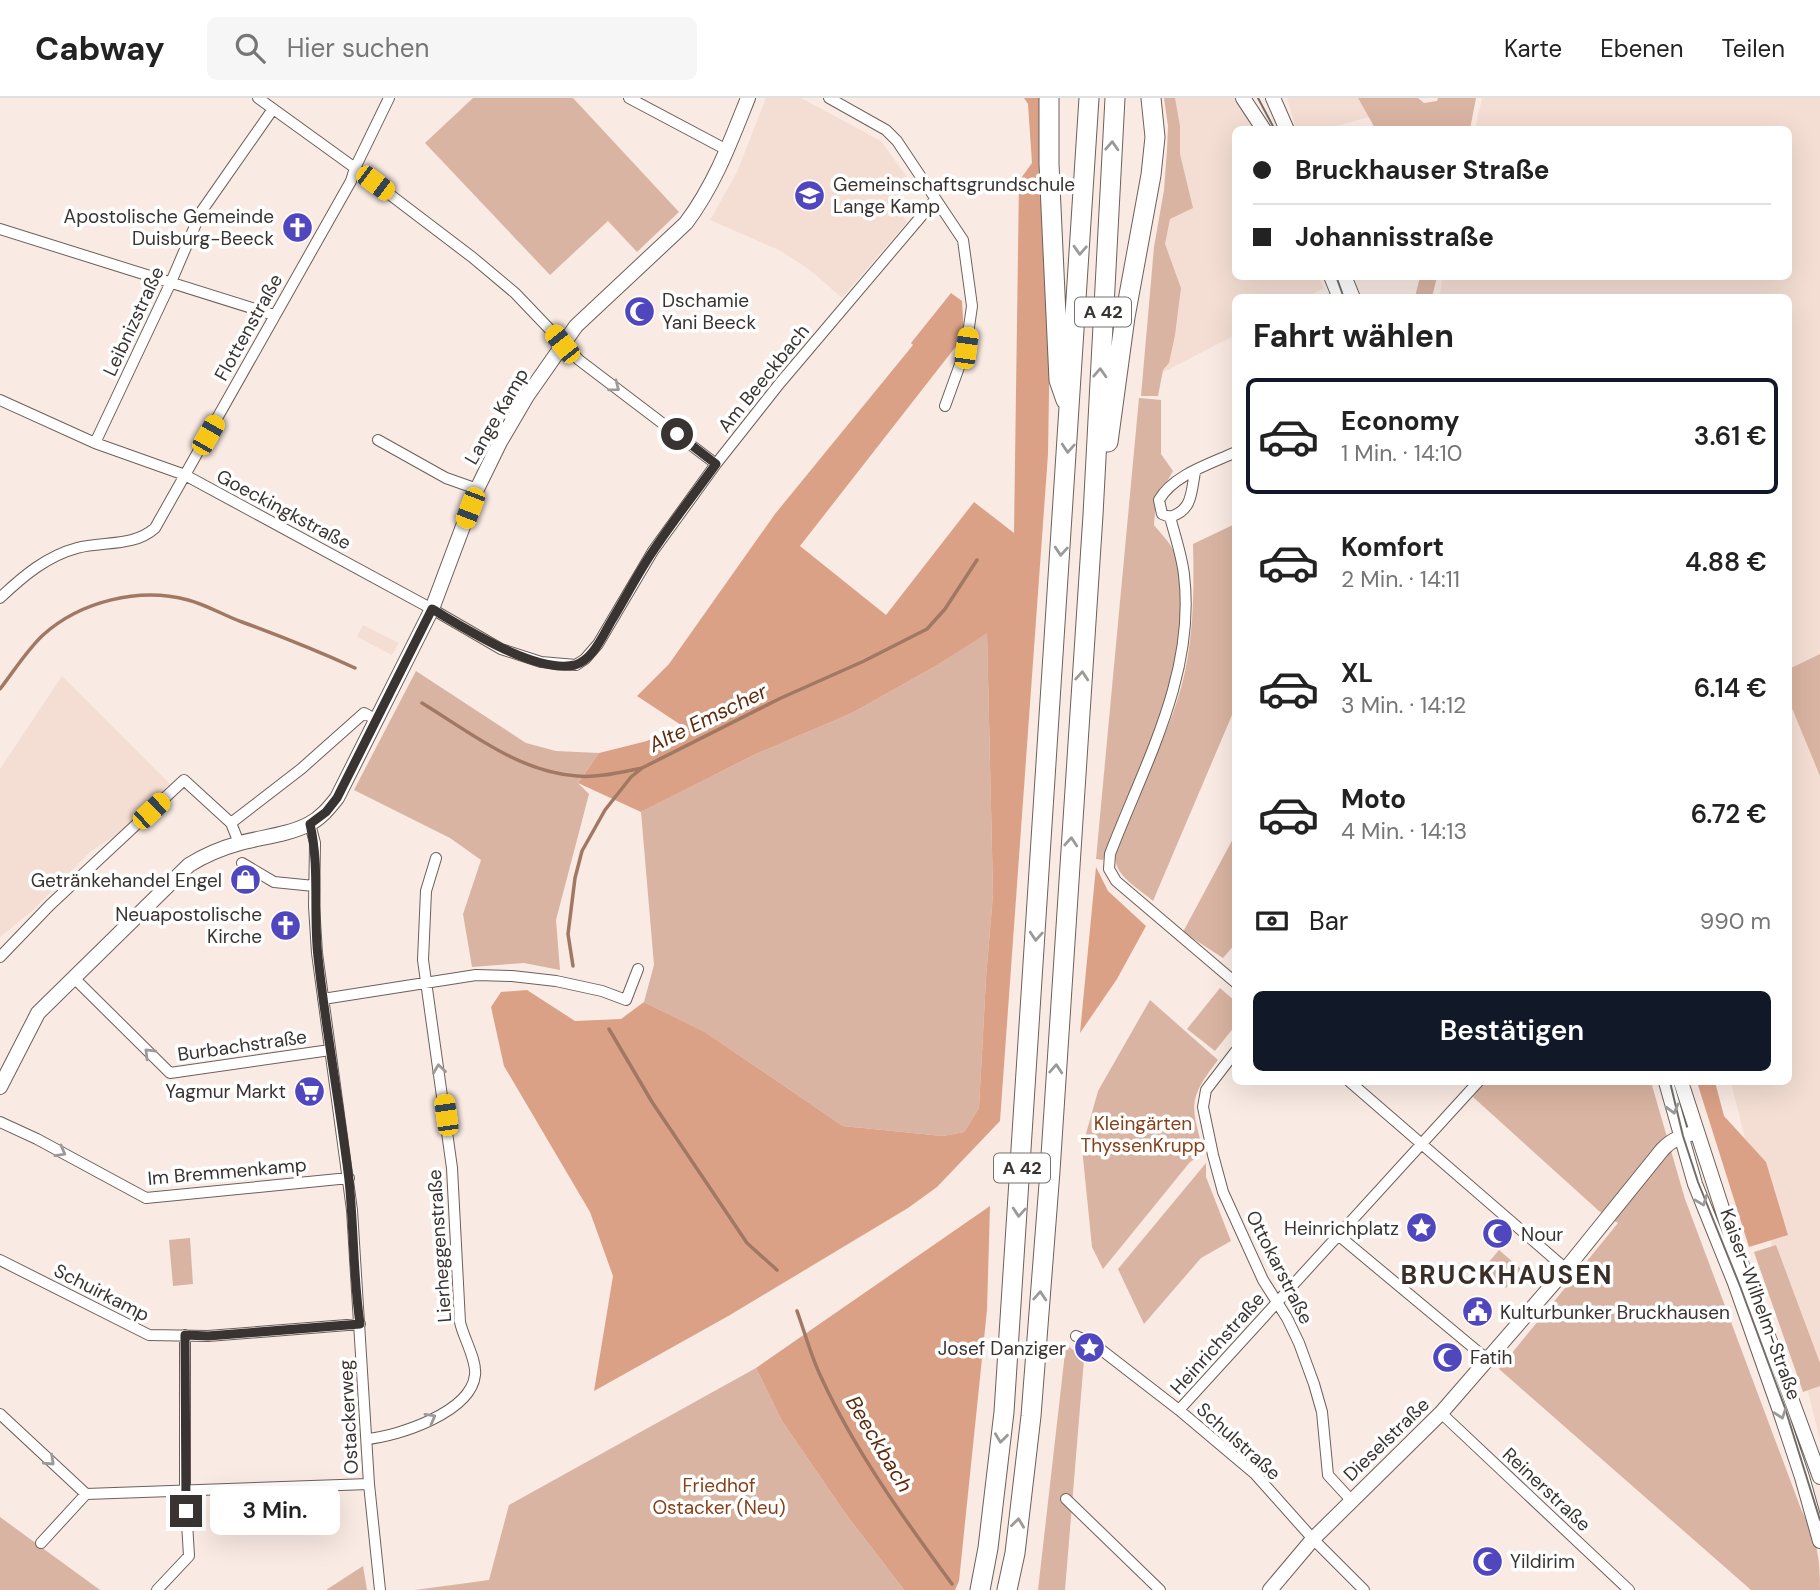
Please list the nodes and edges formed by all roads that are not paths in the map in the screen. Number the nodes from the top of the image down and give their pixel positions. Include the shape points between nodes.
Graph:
1 (389, 98) edge
2 (629, 98) edge
3 (748, 98) edge
4 (829, 98) edge
5 (1049, 98) edge
6 (1151, 98) edge
7 (1243, 98) edge
8 (1273, 98) edge
9 (261, 99) edge
10 (1089, 103) edge
11 (1114, 104) edge
12 (273, 109) junction
13 (1261, 126) edge
14 (1285, 126) edge
15 (727, 150) junction
16 (355, 167) junction
17 (935, 200) junction
18 (0, 229) edge
19 (171, 282) junction
20 (274, 315) junction
21 (562, 344) junction
22 (0, 400) edge
23 (945, 406) dead end
24 (1070, 412) junction
25 (378, 440) dead end
26 (95, 443) junction
27 (1232, 454) edge
28 (716, 464) junction
29 (1195, 472) junction
30 (185, 475) junction
31 (477, 489) junction
32 (1093, 515) junction
33 (1170, 517) junction
34 (0, 598) edge
35 (432, 609) junction
36 (375, 719) junction
37 (231, 823) junction
38 (310, 824) junction
39 (239, 843) junction
40 (436, 858) dead end
41 (242, 863) dead end
42 (314, 886) junction
43 (0, 957) edge
44 (638, 969) dead end
45 (73, 977) junction
46 (1232, 980) edge
47 (426, 982) junction
48 (323, 999) junction
49 (330, 1050) junction
50 (1232, 1056) edge
51 (4, 1066) edge
52 (1354, 1085) edge
53 (1475, 1085) edge
54 (1667, 1085) edge
55 (1682, 1085) edge
56 (0, 1087) edge
57 (0, 1122) edge
58 (1697, 1132) junction
59 (1680, 1136) junction
60 (1422, 1143) junction
61 (349, 1178) junction
62 (1338, 1236) junction
63 (0, 1260) edge
64 (1566, 1269) junction
65 (1277, 1302) junction
66 (360, 1324) junction
67 (185, 1335) junction
68 (1076, 1336) dead end
69 (1488, 1360) junction
70 (1179, 1410) junction
71 (1441, 1413) junction
72 (0, 1414) edge
73 (367, 1439) junction
74 (1820, 1477) edge
75 (369, 1484) junction
76 (184, 1489) junction
77 (86, 1494) junction
78 (1066, 1499) dead end
79 (1351, 1500) junction
80 (1312, 1539) junction
81 (1820, 1541) edge
82 (41, 1543) dead end
83 (157, 1590) edge
84 (380, 1590) edge
85 (980, 1590) edge
86 (1007, 1590) edge
87 (1160, 1590) edge
88 (1270, 1590) edge
89 (1364, 1590) edge
90 (1629, 1590) edge

1 - 16 street, Flottenstraße
2 - 15 street
3 - 15 street, Lange Kamp
4 - 17 street via 886,130
5 - 24 highway via 1059,380
6 - 32 highway via 1155,137 1151,175
7 - 13 street
8 - 14 street
9 - 12 street
10 -> 24 highway, A 42
32 -> 11 highway, A 42
12 - 16 street
12 - 19 street, Leibnizstraße via 201,212
15 - 21 street, Lange Kamp via 714,181 686,223
16 - 20 street, Flottenstraße
16 - 21 street via 515,293
17 - 23 street via 963,240 972,306 966,348
17 - 28 street, Am Beeckbach
18 - 19 street
19 - 20 street
19 - 26 street, Leibnizstraße
20 - 30 street, Flottenstraße
21 -> 28 street
21 - 31 street, Lange Kamp via 500,442
22 - 26 street, Goeckingkstraße
24 -> 85 highway, A 42 via 1004,1412
25 - 31 street via 446,478
26 - 30 street, Goeckingkstraße
27 - 29 street
28 - 35 street, Am Beeckbach via 653,551 598,644 576,664 541,662 501,649
29 - 33 street via 1189,504 1181,514
29 - 33 street via 1165,489 1159,500 1162,514
30 - 34 street, Flottenstraße via 149,533 61,553
30 - 35 street, Goeckingkstraße
31 - 35 street, Lange Kamp
86 -> 32 highway, A 42 via 1031,1416
33 - 46 street via 1184,574 1183,647 1161,729 1110,854 1109,869 1116,881
35 - 36 street, Lange Kamp
36 - 37 street via 364,713
36 - 38 street, Lange Kamp via 337,798
37 - 39 street
37 - 43 street via 184,780
38 - 39 street
38 - 42 street, Ostackerweg
39 - 45 street via 189,864
40 - 47 street, Lierheggenstraße via 426,891
41 - 42 street via 274,881
42 - 48 street, Ostackerweg
44 - 47 street via 626,1000 602,991 512,975
49 -> 45 street, Burbachstraße via 170,1073
45 - 51 street via 38,1013
47 - 48 street
73 -> 47 street, Lierheggenstraße via 388,1437 428,1421 461,1400 475,1377 460,1322 452,1168
48 - 49 street, Ostackerweg
49 - 61 street, Ostackerweg
50 - 65 street, Ottokarstraße via 1206,1090 1203,1107 1223,1192
51 - 56 street
52 - 60 street
53 - 60 street, Heinrichstraße
54 -> 59 street, Kaiser-Wilhelm-Straße
55 - 58 street, Kaiser-Wilhelm-Straße
57 -> 61 street, Im Bremmenkamp via 146,1198
58 - 59 street, Dieselstraße
58 - 74 street, Kaiser-Wilhelm-Straße
59 - 64 street, Dieselstraße via 1661,1150
59 -> 81 street, Kaiser-Wilhelm-Straße via 1780,1411
60 - 62 street, Heinrichstraße
60 - 64 street
61 - 66 street, Ostackerweg
62 - 65 street, Heinrichstraße
62 - 69 street
63 - 67 street, Schuirkamp via 149,1335
64 - 69 street, Dieselstraße
65 - 70 street, Heinrichstraße
65 - 79 street, Ottokarstraße via 1314,1384 1322,1412 1328,1475
66 - 67 street, Schuirkamp
66 - 73 street, Ostackerweg
67 - 76 street
68 - 70 street, Schulstraße via 1096,1345
69 - 71 street, Dieselstraße
70 - 80 street, Schulstraße via 1255,1474
71 - 79 street, Dieselstraße
71 - 90 street, Reinerstraße
72 -> 77 street
73 - 75 street, Ostackerweg
75 - 76 street
75 - 84 street, Ostackerweg
76 - 77 street
76 - 83 street via 189,1556
77 - 82 street
78 - 87 street
79 - 80 street, Dieselstraße
80 - 88 street, Dieselstraße
80 - 89 street, Schulstraße

